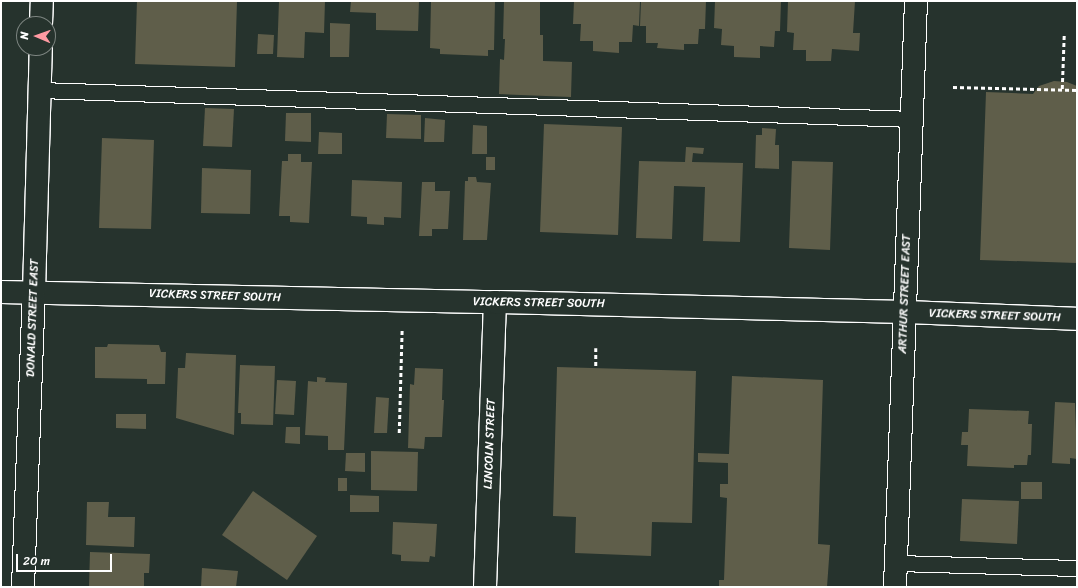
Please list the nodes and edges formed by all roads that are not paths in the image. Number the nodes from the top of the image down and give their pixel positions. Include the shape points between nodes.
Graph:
1 (42, 1) edge
2 (916, 1) edge
3 (42, 16) edge
4 (41, 56) edge
5 (39, 90) junction
6 (912, 119) junction
7 (1, 292) edge
8 (34, 292) junction
9 (495, 302) junction
10 (905, 312) junction
11 (1077, 319) edge
12 (896, 563) junction
13 (1077, 568) edge
14 (23, 587) edge
15 (485, 587) edge
16 (895, 587) edge

1 - 3 street
2 - 6 street, ARTHUR STREET EAST
4 - 5 street, DONALD STREET EAST
5 - 6 lane
5 - 8 street, DONALD STREET EAST
6 - 10 street, ARTHUR STREET EAST
7 - 8 street, VICKERS STREET SOUTH
8 - 9 street, VICKERS STREET SOUTH
8 - 14 street, DONALD STREET EAST
9 - 10 street, VICKERS STREET SOUTH
9 - 15 street, LINCOLN STREET
10 - 11 street, VICKERS STREET SOUTH
10 - 12 street, ARTHUR STREET EAST
12 - 13 lane
12 - 16 street, ARTHUR STREET EAST

